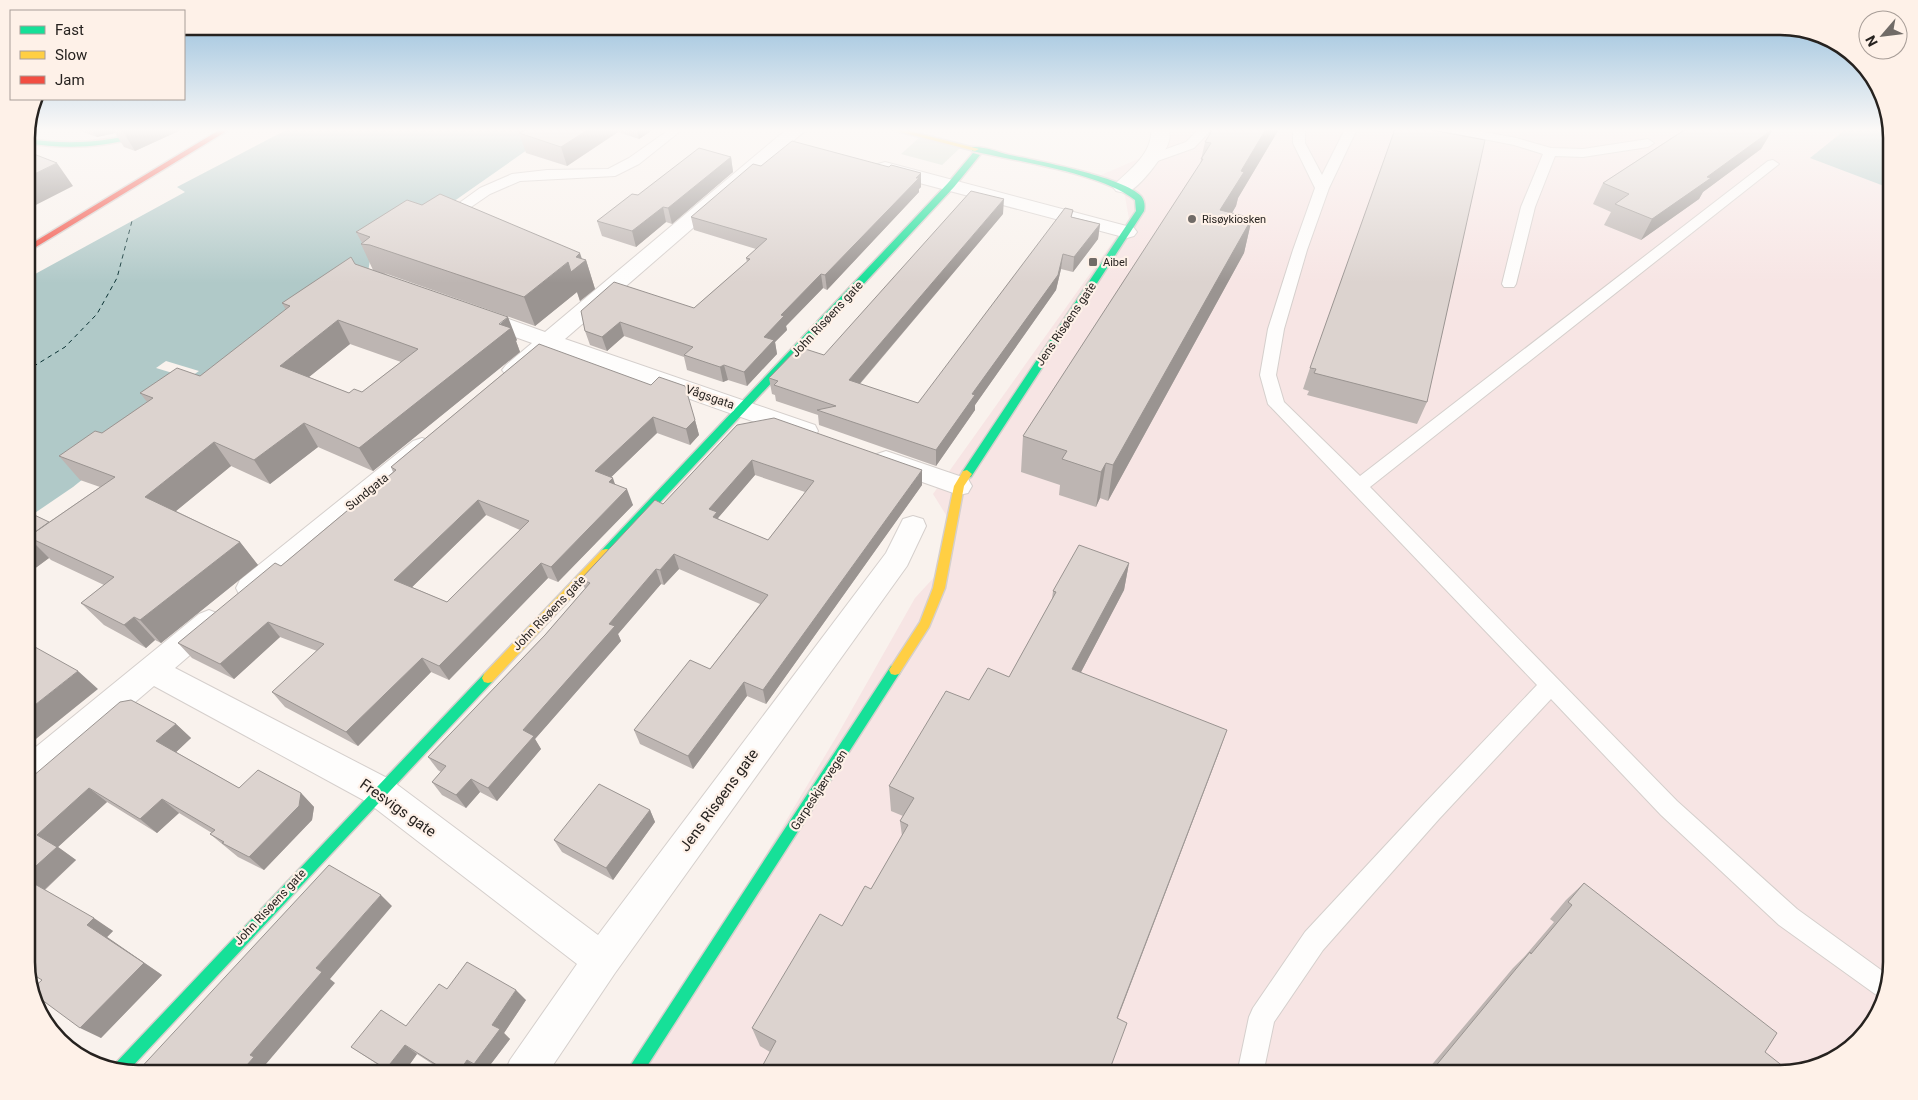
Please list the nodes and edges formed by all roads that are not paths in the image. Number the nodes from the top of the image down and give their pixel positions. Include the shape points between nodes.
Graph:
1 (142, 180) edge
2 (509, 180) edge
3 (743, 180) edge
4 (933, 180) edge
5 (955, 180) edge
6 (1102, 180) edge
7 (1129, 180) edge
8 (1318, 180) edge
9 (1326, 180) edge
10 (1539, 180) edge
11 (1752, 180) edge
12 (951, 185) junction
13 (1123, 187) junction
14 (1322, 188) junction
15 (432, 227) edge
16 (1127, 232) junction
17 (35, 246) edge
18 (1509, 284) dead end
19 (460, 309) edge
20 (550, 341) junction
21 (498, 384) edge
22 (743, 409) junction
23 (440, 432) edge
24 (823, 437) edge
25 (869, 454) edge
26 (959, 486) junction
27 (1359, 486) junction
28 (913, 526) dead end
29 (151, 670) junction
30 (1551, 685) junction
31 (35, 767) edge
32 (379, 791) junction
33 (602, 960) junction
34 (1880, 984) edge
35 (124, 1064) edge
36 (530, 1065) edge
37 (639, 1065) edge
38 (1252, 1065) edge

1 - 17 main road
2 - 15 lane via 485,190
3 - 20 street
4 - 12 street
5 - 12 main road, John Risøens gate
6 - 13 main road, Jens Risøens gate
7 - 13 street
8 - 14 lane
9 - 14 lane
10 - 18 lane via 1528,207
11 - 27 lane
12 - 16 street
12 - 22 main road, John Risøens gate
13 - 16 main road, Jens Risøens gate via 1138,197 1141,206
14 - 27 lane via 1276,329 1268,375 1276,404
16 - 26 main road, Jens Risøens gate
19 - 20 street, Vågsgata
20 - 21 street
20 - 22 street, Vågsgata
22 - 24 street, Vågsgata
22 - 32 main road, John Risøens gate
23 - 29 street, Sundgata
25 - 26 street
26 - 37 main road, Garpeskjærvegen via 938,588 925,624
27 - 30 lane
28 - 33 street, Jens Risøens gate via 896,559
29 - 31 street, Sundgata
29 - 32 street, Fresvigs gate
30 - 34 lane via 1669,808 1788,917
30 - 38 lane via 1314,941 1262,1017
32 - 33 street, Fresvigs gate
32 - 35 main road, John Risøens gate
33 - 36 street, Jens Risøens gate

